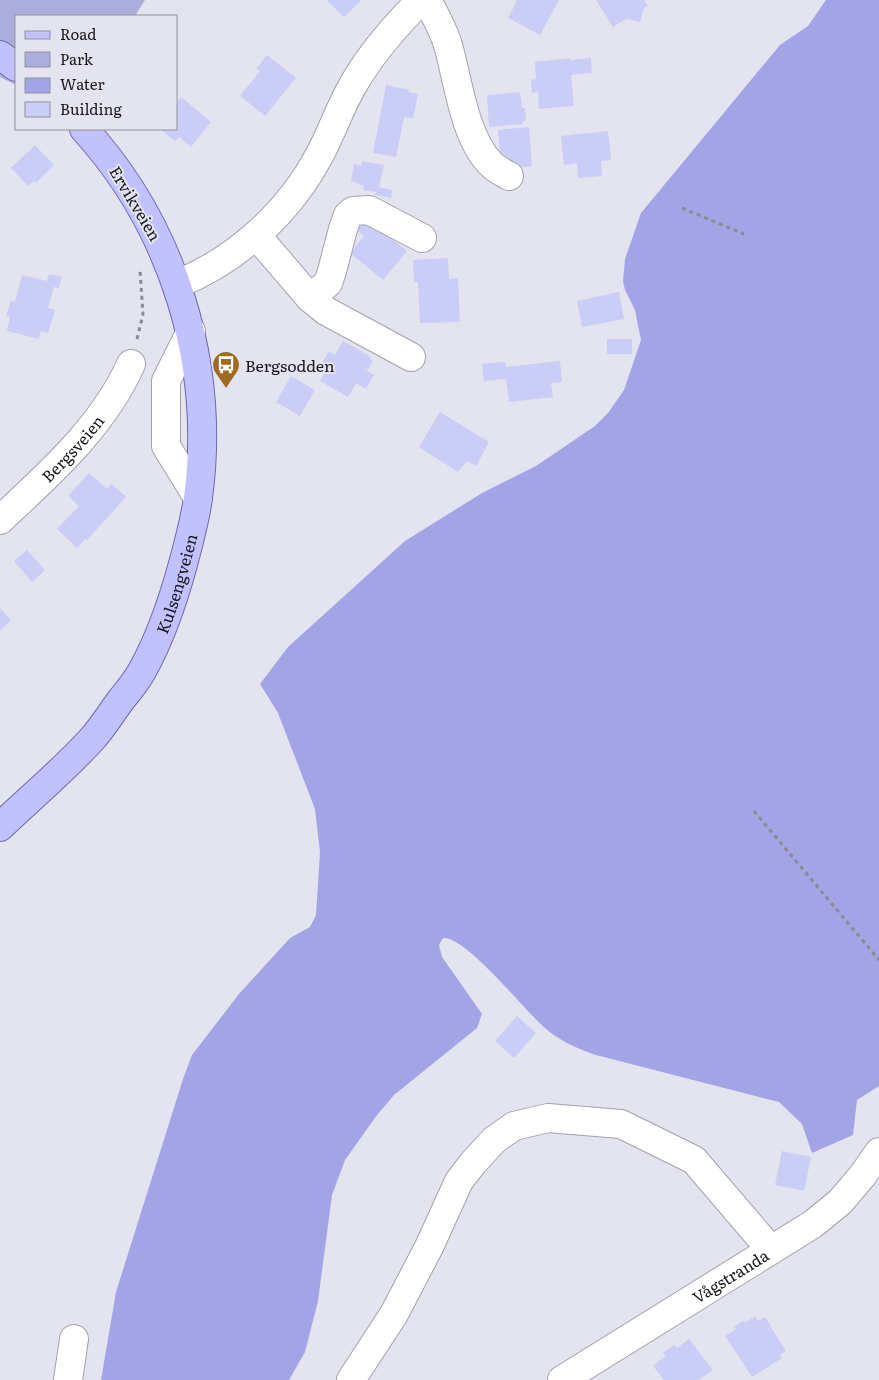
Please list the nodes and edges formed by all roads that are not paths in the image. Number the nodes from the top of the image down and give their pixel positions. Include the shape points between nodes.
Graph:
1 (416, 2) edge
2 (0, 55) edge
3 (15, 66) edge
4 (85, 130) edge
5 (509, 176) dead end
6 (256, 235) junction
7 (422, 238) dead end
8 (177, 284) junction
9 (310, 298) junction
10 (191, 331) junction
11 (411, 357) dead end
12 (132, 364) road end
13 (198, 498) junction
14 (0, 520) edge
15 (0, 827) edge
16 (879, 1152) edge
17 (771, 1250) junction
18 (74, 1339) dead end
19 (68, 1380) edge
20 (351, 1380) edge
21 (562, 1380) edge

1 - 5 street via 444,34 477,143 490,163
1 - 6 street via 374,52 353,84 321,153 301,186
2 - 3 main road
4 - 8 main road, Ervikveien via 129,186 156,234
6 - 8 street via 228,256
6 - 9 street
7 - 9 street via 369,210 353,211 343,229 328,283
8 - 10 main road, Kulsengveien
9 - 11 street via 326,311
10 - 13 main road, Kulsengveien via 202,415
10 - 13 street via 166,381 166,446
12 - 14 street, Bergsveien via 100,417 62,461
13 - 15 main road, Kulsengveien via 171,608 141,673 93,738
16 - 17 street, Vågstranda via 840,1202 813,1224
17 - 20 street via 694,1160 621,1124 548,1118 514,1126 494,1140 459,1182 394,1314
17 - 21 street, Vågstranda
18 - 19 street

